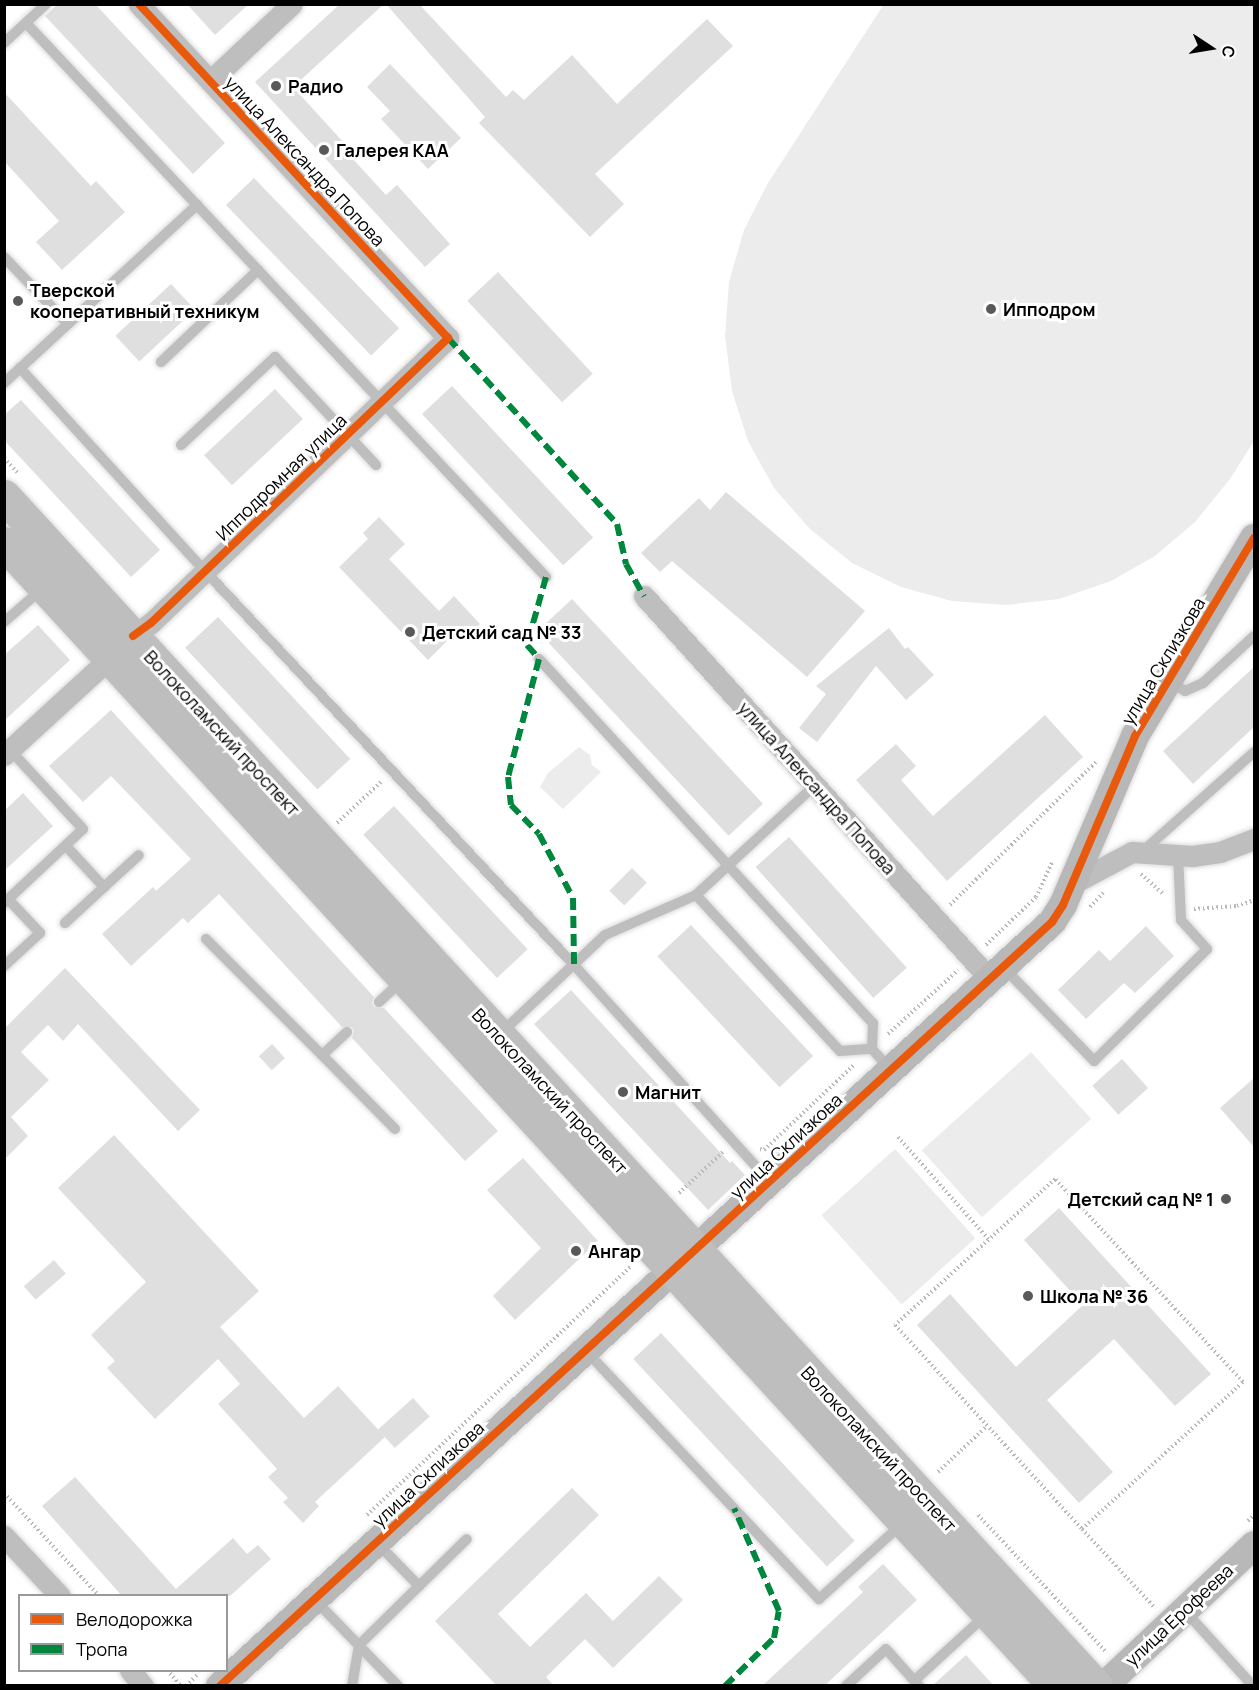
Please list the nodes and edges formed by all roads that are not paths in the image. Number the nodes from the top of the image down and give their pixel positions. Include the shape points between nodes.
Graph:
1 (46, 4) edge
2 (139, 4) edge
3 (292, 4) edge
4 (26, 23) junction
5 (4, 43) edge
6 (210, 81) junction
7 (197, 205) junction
8 (4, 256) edge
9 (258, 270) junction
10 (68, 324) junction
11 (448, 338) joint
12 (161, 362) dead end
13 (20, 368) junction
14 (4, 382) edge
15 (381, 402) junction
16 (347, 434) junction
17 (181, 445) dead end
18 (376, 465) dead end
19 (4, 496) edge
20 (1254, 538) edge
21 (4, 543) edge
22 (205, 571) junction
23 (546, 577) dead end
24 (44, 586) junction
25 (644, 596) dead end
26 (4, 622) edge
27 (1254, 636) edge
28 (121, 647) junction
29 (539, 659) dead end
30 (1169, 681) junction
31 (1254, 752) edge
32 (7, 753) edge
33 (815, 785) junction
34 (1254, 839) edge
35 (66, 846) junction
36 (1143, 851) junction
37 (139, 855) dead end
38 (1178, 855) junction
39 (728, 866) junction
40 (1072, 884) junction
41 (104, 887) junction
42 (696, 895) junction
43 (6, 901) edge
44 (65, 923) dead end
45 (206, 939) dead end
46 (574, 965) junction
47 (4, 966) edge
48 (996, 973) junction
49 (405, 979) junction
50 (379, 1002) dead end
51 (347, 1032) dead end
52 (499, 1035) junction
53 (872, 1049) junction
54 (322, 1055) junction
55 (891, 1071) junction
56 (395, 1129) dead end
57 (770, 1182) junction
58 (683, 1259) junction
59 (585, 1349) junction
60 (904, 1522) junction
61 (371, 1529) junction
62 (4, 1536) edge
63 (467, 1539) dead end
64 (1254, 1545) edge
65 (419, 1586) junction
66 (58, 1594) edge
67 (314, 1599) junction
68 (1184, 1610) junction
69 (989, 1613) junction
70 (359, 1645) junction
71 (131, 1672) edge
72 (917, 1683) edge
73 (143, 1686) edge
74 (220, 1686) edge
75 (352, 1686) edge
76 (398, 1686) edge
77 (846, 1686) edge
78 (1055, 1686) edge
79 (1096, 1686) edge
80 (1104, 1686) edge
81 (1253, 1686) edge

1 - 4 lane
2 - 6 street, улица Александра Попова
3 - 6 street
4 - 5 lane
4 - 7 lane
6 - 11 street, улица Александра Попова
7 - 9 lane
7 - 10 lane
8 - 10 lane
9 - 12 lane
9 - 15 lane
10 - 13 lane
11 - 15 street, Ипподромная улица
13 - 14 lane
13 - 22 lane
15 - 16 street, Ипподромная улица
15 - 23 lane
16 - 17 lane via 275,357
16 - 18 lane
16 - 22 street, Ипподромная улица
19 - 28 main road, Волоколамский проспект
20 - 30 street, улица Склизкова
21 - 24 main road, Волоколамский проспект
22 - 28 street, Ипподромная улица
22 - 46 lane
24 - 26 lane
24 - 28 main road, Волоколамский проспект
25 - 33 street, улица Александра Попова
27 - 30 lane via 1203,683 1185,691
28 - 32 street, Ипподромная улица
28 - 49 main road, Волоколамский проспект
28 - 52 main road, Волоколамский проспект
29 - 39 lane
30 - 40 street, улица Склизкова via 1135,736
31 - 36 lane
32 - 35 lane via 83,830
33 - 39 lane
33 - 48 street, улица Александра Попова via 936,919
34 - 38 street via 1220,852
35 - 41 lane
35 - 43 lane
36 - 38 street
36 - 40 street via 1120,856
37 - 41 lane
38 - 48 lane via 1181,920 1207,949 1094,1060
39 - 42 lane
39 - 53 lane via 873,1023
40 - 48 street, улица Склизкова via 1052,922
41 - 44 lane
42 - 46 lane via 605,935
42 - 53 lane via 840,1051
43 - 47 lane via 40,933
45 - 54 lane
46 - 52 lane
46 - 57 lane
48 - 55 street, улица Склизкова
49 - 50 lane
49 - 58 main road, Волоколамский проспект
51 - 54 lane
52 - 58 main road, Волоколамский проспект
53 - 55 lane
54 - 56 lane
55 - 57 street, улица Склизкова
57 - 58 street, улица Склизкова
58 - 59 street, улица Склизкова
58 - 60 main road, Волоколамский проспект
58 - 79 main road, Волоколамский проспект
59 - 60 lane via 819,1599
59 - 61 street, улица Склизкова
60 - 69 main road, Волоколамский проспект
61 - 65 lane
61 - 67 street, улица Склизкова
62 - 66 street
63 - 65 lane
64 - 68 street, улица Ерофеева
65 - 70 lane
67 - 70 lane
67 - 74 street, улица Склизкова
68 - 80 street, улица Ерофеева
68 - 81 lane
69 - 72 lane
69 - 78 main road, Волоколамский проспект
70 - 75 lane
70 - 76 lane
71 - 73 street
72 - 77 lane via 886,1649

